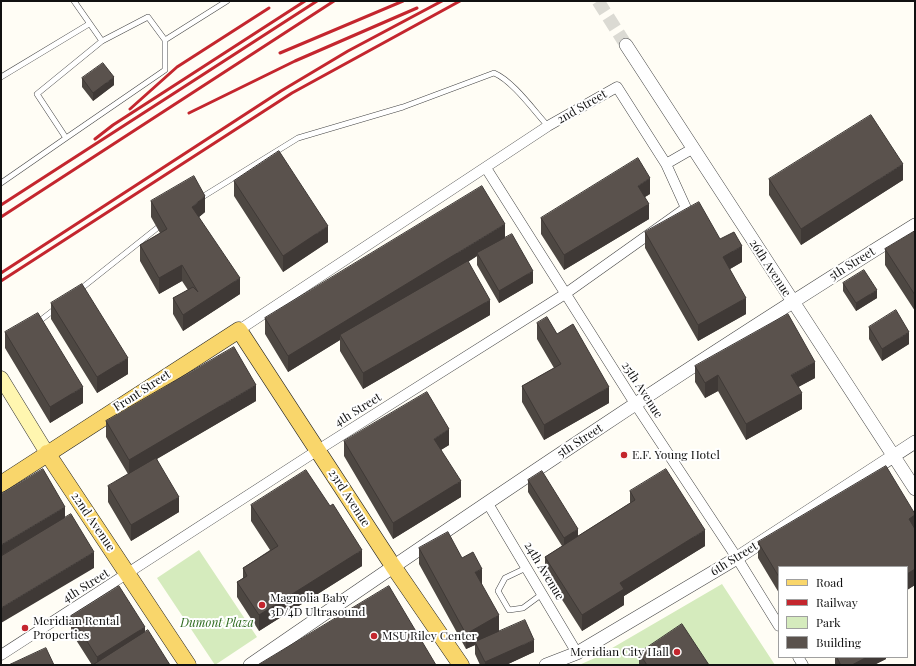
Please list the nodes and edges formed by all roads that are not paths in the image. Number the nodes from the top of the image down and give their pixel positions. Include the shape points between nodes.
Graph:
1 (74, 1) edge
2 (227, 1) edge
3 (89, 24) junction
4 (165, 40) junction
5 (102, 41) junction
6 (626, 45) tunnel mouth
7 (1, 77) edge
8 (548, 126) junction
9 (66, 138) junction
10 (692, 149) junction
11 (666, 164) junction
12 (486, 168) junction
13 (1, 183) edge
14 (194, 202) edge
15 (168, 220) edge
16 (915, 225) edge
17 (565, 294) junction
18 (70, 297) edge
19 (792, 302) junction
20 (58, 307) edge
21 (34, 326) edge
22 (239, 330) junction
23 (1, 378) edge
24 (636, 405) junction
25 (915, 442) edge
26 (318, 450) junction
27 (47, 453) junction
28 (894, 456) junction
29 (1, 484) edge
30 (915, 489) edge
31 (487, 502) junction
32 (737, 558) junction
33 (393, 566) junction
34 (526, 568) junction
35 (128, 574) junction
36 (542, 594) junction
37 (778, 624) edge
38 (578, 652) junction
39 (1, 655) edge
40 (188, 665) edge
41 (250, 665) edge
42 (461, 665) edge
43 (546, 665) edge

1 - 3 lane
2 - 4 lane
3 - 5 lane
3 - 7 lane
4 - 5 lane via 148,17
4 - 9 lane via 165,70
5 - 9 lane via 37,94
6 - 10 street, 26th Avenue
8 - 11 street, 2nd Street via 618,86
8 - 12 street, 2nd Street
8 - 14 lane via 522,97 494,73 403,107 298,138
9 - 13 lane
10 - 11 street
10 - 19 street, 26th Avenue
11 - 17 street, 4th Street via 686,208
12 - 17 street, 25th Avenue
12 - 22 street, 2nd Street
15 - 18 lane
16 - 19 street, 5th Street
17 - 24 street, 25th Avenue
17 - 26 street, 4th Street
19 - 24 street, 5th Street
19 - 28 street, 26th Avenue
20 - 21 lane
22 - 26 main road, 23rd Avenue
22 - 27 main road, Front Street
23 - 27 main road, 22nd Avenue
24 - 31 street, 5th Street
24 - 32 street, 25th Avenue
25 - 28 street, 6th Street
26 - 33 main road, 23rd Avenue
26 - 35 street, 4th Street
27 - 29 main road
27 - 35 main road, 22nd Avenue
28 - 30 street, 26th Avenue
28 - 32 street, 6th Street
31 - 33 street, 5th Street
31 - 34 street, 24th Avenue
32 - 37 street, 25th Avenue
32 - 38 street, 6th Street
33 - 41 street, 5th Street
33 - 42 main road, 23rd Avenue
34 - 36 street, 24th Avenue
34 - 36 lane via 505,578 498,591 509,610 523,608
35 - 39 street, 4th Street
35 - 40 main road, 22nd Avenue
36 - 38 street, 24th Avenue
38 - 43 street, 6th Street

